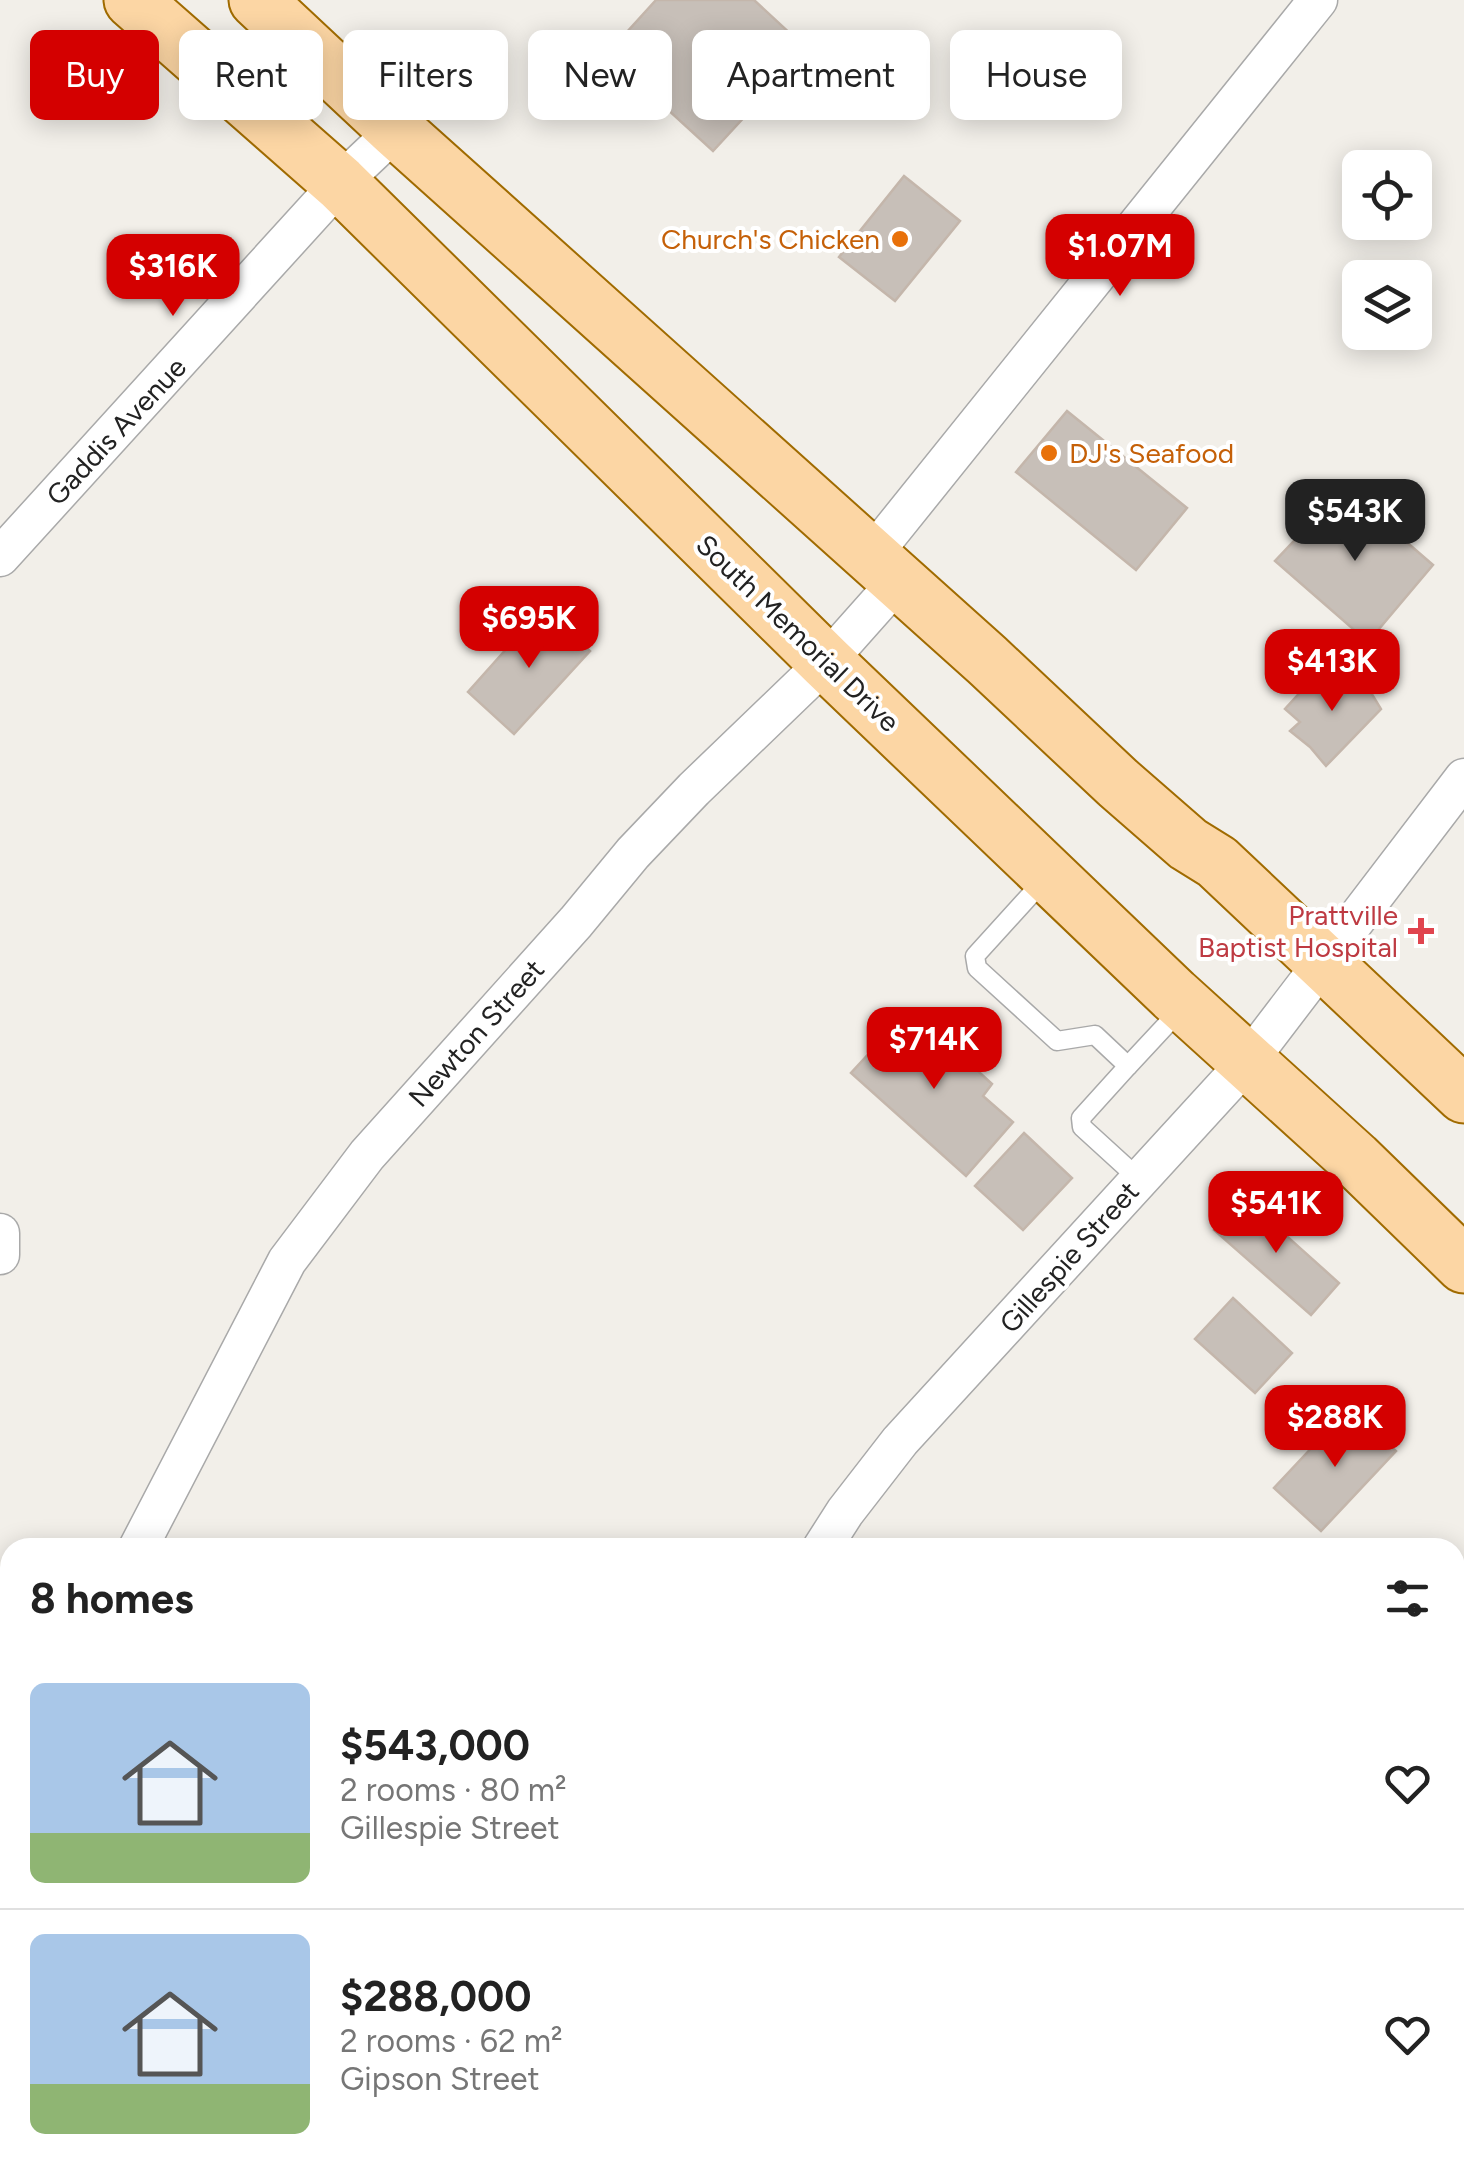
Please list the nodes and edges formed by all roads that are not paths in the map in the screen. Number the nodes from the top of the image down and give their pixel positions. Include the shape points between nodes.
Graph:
1 (132, 0) edge
2 (257, 0) edge
3 (1318, 0) edge
4 (396, 130) junction
5 (340, 183) junction
6 (0, 557) edge
7 (885, 568) junction
8 (826, 662) junction
9 (1464, 778) edge
10 (1048, 874) junction
11 (1324, 964) junction
12 (1185, 1005) junction
13 (1248, 1061) junction
14 (1128, 1066) junction
15 (1464, 1095) edge
16 (1140, 1180) junction
17 (0, 1234) edge
18 (0, 1255) edge
19 (1464, 1265) edge
20 (143, 1538) edge
21 (828, 1538) edge

1 - 5 main road, South Memorial Drive
2 - 4 main road
3 - 7 street, Newton Street
4 - 5 street, Gaddis Avenue
4 - 7 main road
5 - 6 street, Gaddis Avenue
5 - 8 main road, South Memorial Drive
7 - 8 street, Newton Street
7 - 11 main road
8 - 10 main road, South Memorial Drive
8 - 20 street, Newton Street via 632,853 367,1155 286,1261
9 - 11 street, Gillespie Street
10 - 12 main road, South Memorial Drive
10 - 14 lane via 975,956 977,968 1057,1041 1094,1036
11 - 13 street, Gillespie Street
11 - 15 main road
12 - 13 main road, South Memorial Drive
12 - 14 lane
13 - 16 street, Gillespie Street
13 - 19 main road, South Memorial Drive
14 - 16 lane via 1081,1118 1082,1127
16 - 21 street, Gillespie Street via 900,1442
17 - 18 street

